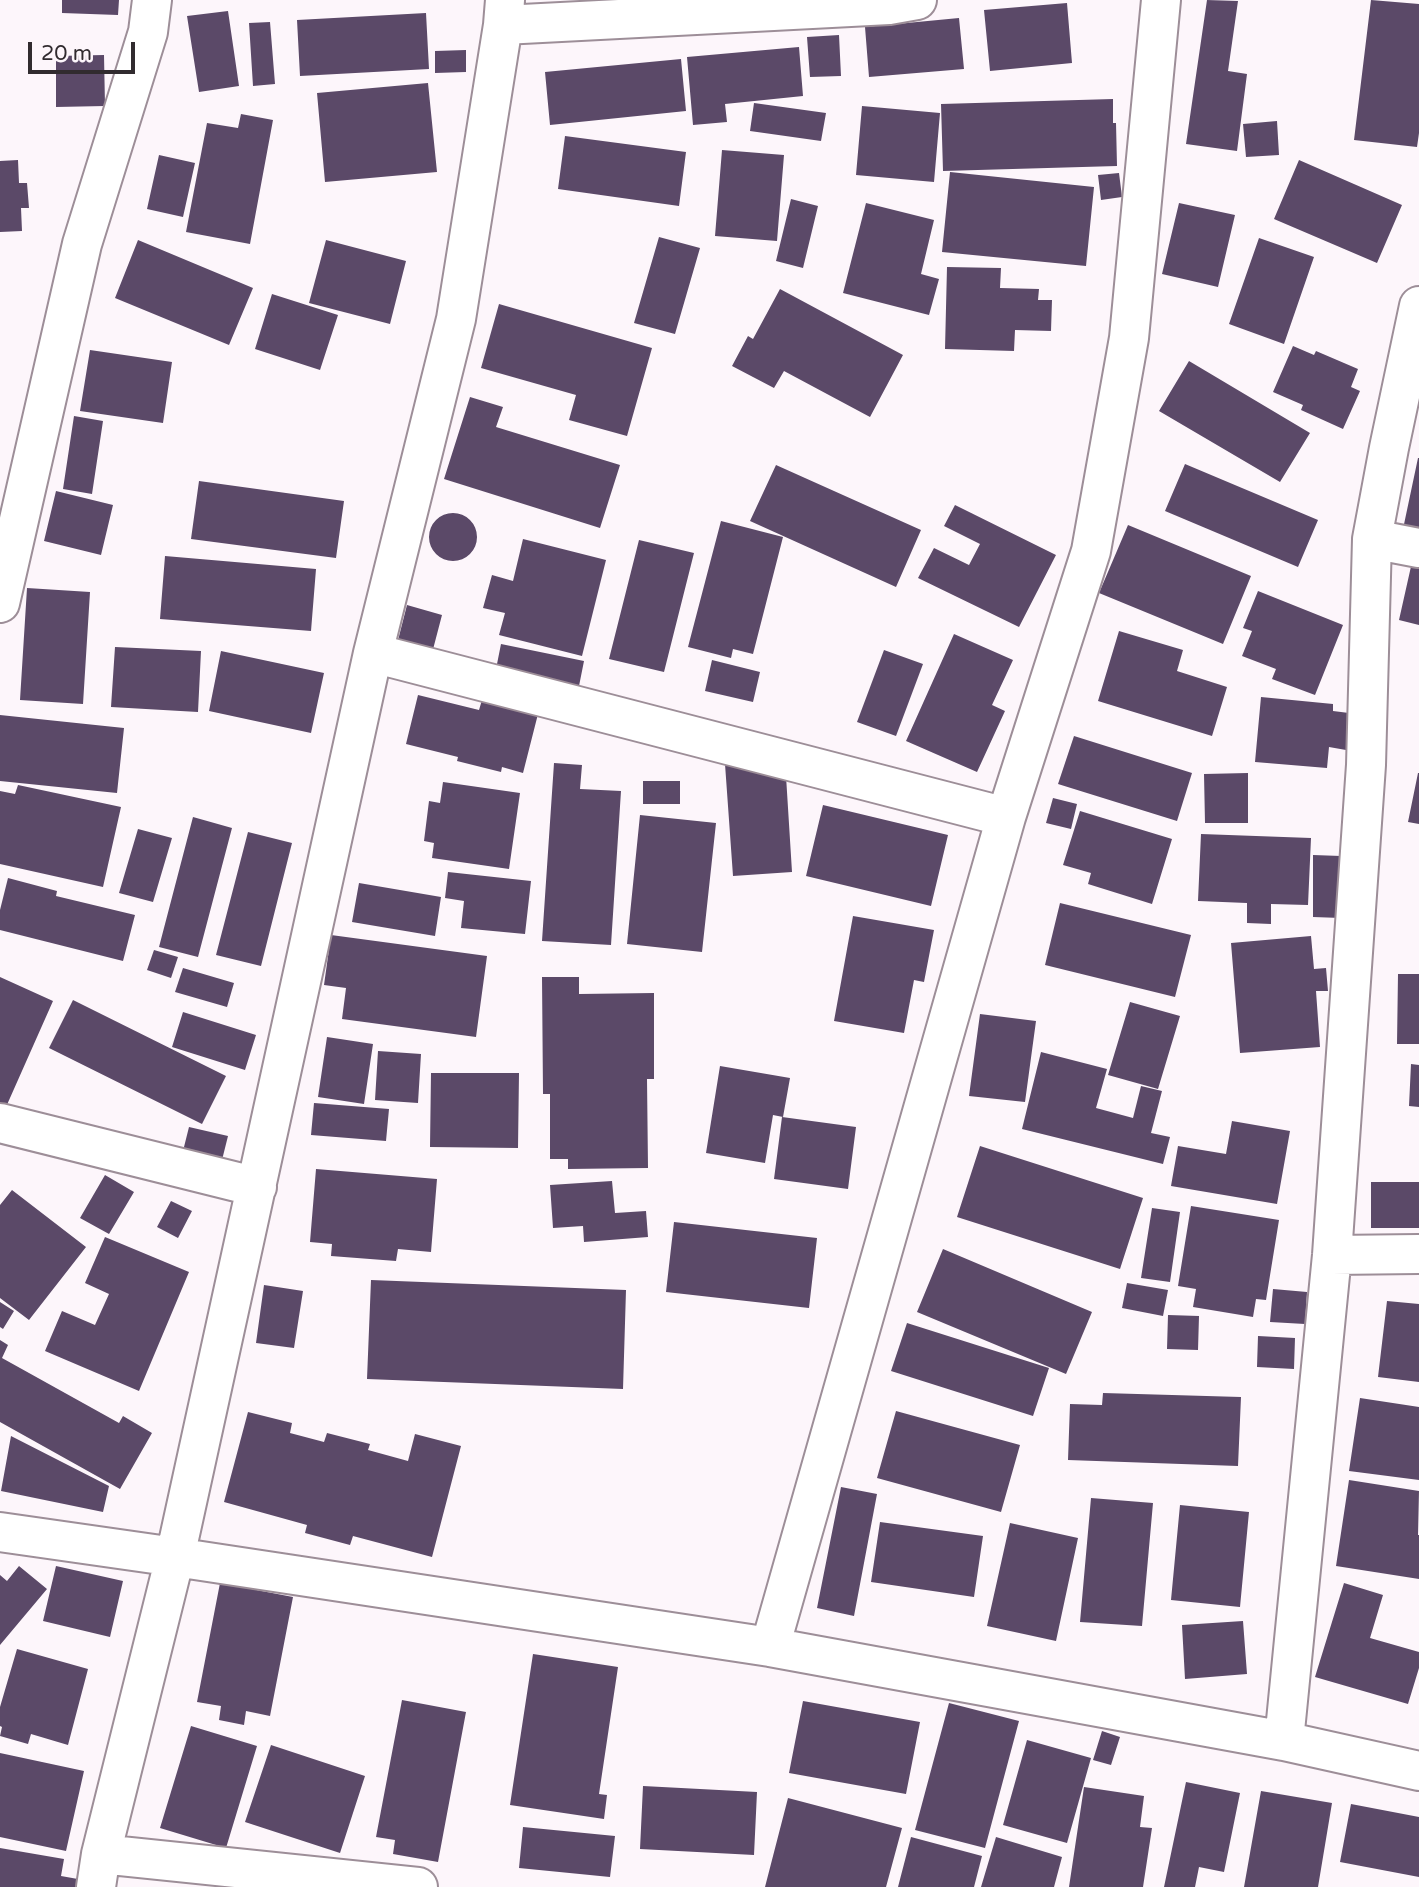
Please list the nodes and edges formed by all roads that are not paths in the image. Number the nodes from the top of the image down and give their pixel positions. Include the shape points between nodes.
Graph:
1 (152, 0) edge
2 (917, 0) edge
3 (1161, 0) edge
4 (504, 13) edge
5 (1419, 306) edge
6 (1373, 539) junction
7 (1419, 548) edge
8 (0, 603) edge
9 (373, 653) junction
10 (1006, 817) junction
11 (0, 1123) edge
12 (257, 1186) junction
13 (1419, 1254) edge
14 (1332, 1255) junction
15 (0, 1532) edge
16 (176, 1557) junction
17 (770, 1647) junction
18 (1284, 1741) junction
19 (1419, 1770) edge
20 (99, 1871) edge
21 (418, 1887) edge

1 - 8 street via 148,32 82,244
2 - 4 street via 889,5
3 - 10 street via 1129,338 1091,551
4 - 9 street via 456,318
5 - 6 street
6 - 7 street
6 - 14 street via 1366,765
9 - 10 street
9 - 12 street
10 - 17 street
11 - 12 street
12 - 16 street
13 - 14 street
14 - 18 street
15 - 16 street
16 - 17 street
16 - 20 street
17 - 18 street
18 - 19 street
20 - 21 street

